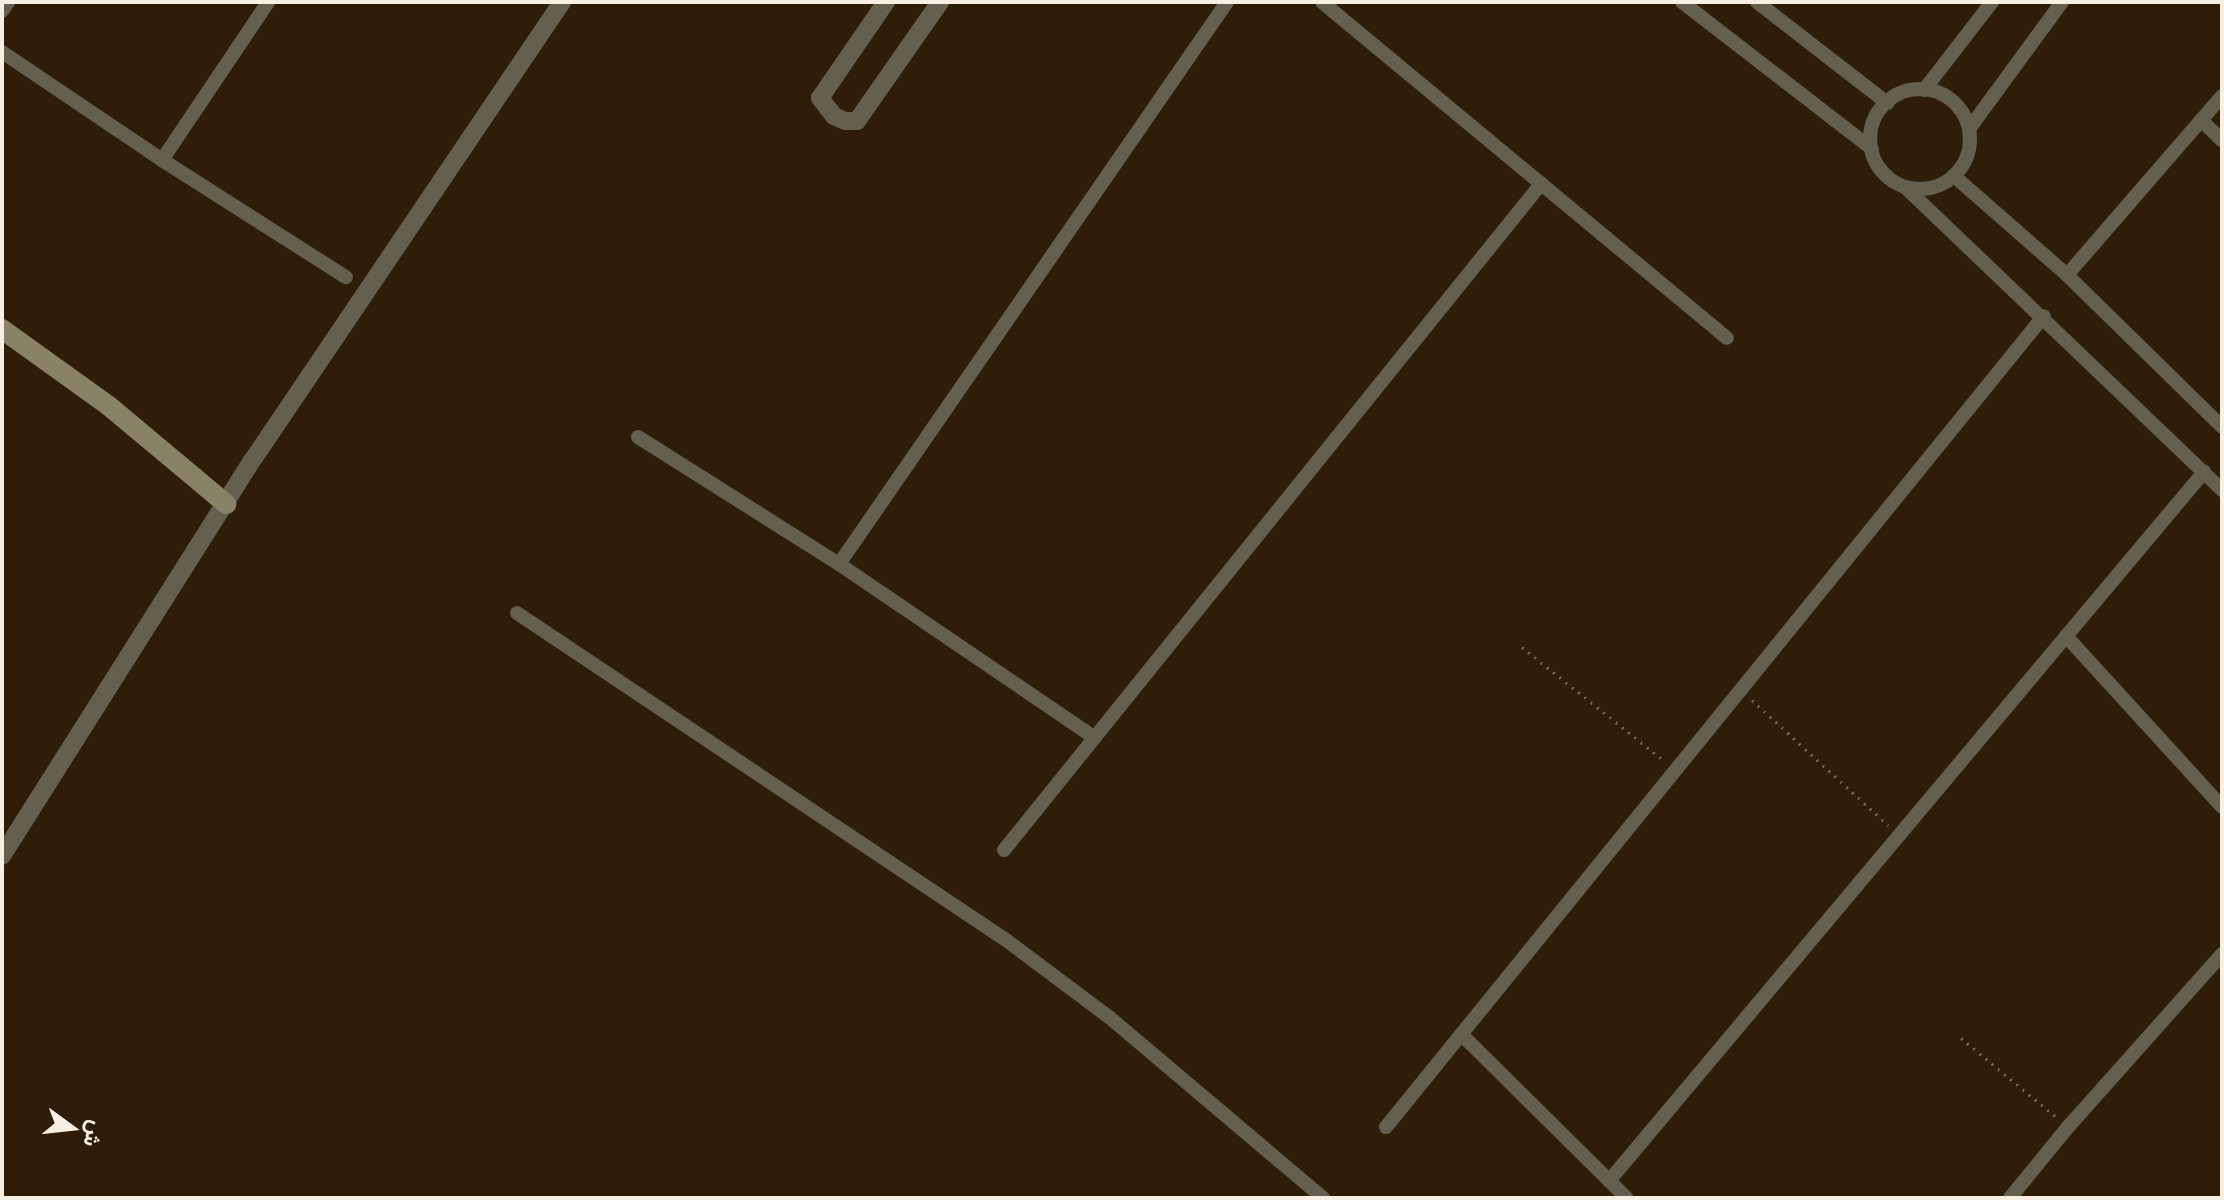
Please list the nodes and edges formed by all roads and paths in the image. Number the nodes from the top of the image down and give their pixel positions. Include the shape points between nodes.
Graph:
1 (8, 2) edge
2 (268, 2) edge
3 (562, 2) edge
4 (886, 2) edge
5 (940, 2) edge
6 (1227, 2) edge
7 (1322, 2) edge
8 (1682, 2) edge
9 (1757, 2) edge
10 (1992, 2) edge
11 (2062, 2) edge
12 (2, 11) edge
13 (2, 52) edge
14 (1924, 90) junction
15 (2222, 96) edge
16 (1887, 103) junction
17 (2201, 120) junction
18 (1969, 129) junction
19 (2222, 140) edge
20 (1872, 149) junction
21 (162, 160) junction
22 (1954, 176) junction
23 (1541, 184) junction
24 (1905, 187) junction
25 (2067, 275) junction
26 (346, 277) dead end
27 (2044, 316) junction
28 (2, 329) edge
29 (1727, 338) dead end
30 (2222, 427) edge
31 (638, 437) dead end
32 (2204, 472) junction
33 (2222, 490) edge
34 (226, 504) junction
35 (839, 564) junction
36 (517, 613) dead end
37 (2066, 636) junction
38 (1522, 647) dead end
39 (1740, 690) junction
40 (1094, 737) junction
41 (1675, 770) junction
42 (2222, 807) edge
43 (1899, 835) junction
44 (1004, 850) dead end
45 (2, 856) edge
46 (2222, 954) edge
47 (1461, 1034) junction
48 (1961, 1038) dead end
49 (1386, 1127) dead end
50 (2068, 1127) junction
51 (1609, 1181) junction
52 (1323, 1198) edge
53 (1627, 1198) edge
54 (2010, 1198) edge

1 - 12 street
2 - 21 street
3 - 34 street
4 - 5 street via 820,98 845,121 857,121
6 - 35 street
7 - 23 street
8 - 20 street
9 - 16 street
10 - 14 street
11 - 18 street
13 - 21 street
14 - 16 street via 1904,92
14 - 18 street via 1958,106
15 - 17 street
16 - 20 street via 1872,129
17 - 19 street
17 - 25 street
18 - 22 street via 1968,155
20 - 24 street via 1880,169
21 - 26 street
22 - 24 street via 1931,188
22 - 25 street
23 - 29 street
23 - 40 street
24 - 27 street
25 - 30 street
27 - 32 street
27 - 39 street
28 - 34 main road via 109,406
31 - 35 street
32 - 33 street
32 - 37 street
34 - 45 street
35 - 40 street
36 - 52 street via 1027,955 1186,1080
37 - 42 street
37 - 43 street
38 - 41 path
39 - 41 street
39 - 43 path
40 - 44 street
41 - 47 street
43 - 51 street
46 - 50 street
47 - 49 street
47 - 51 street
48 - 50 path
50 - 54 street
51 - 53 street

